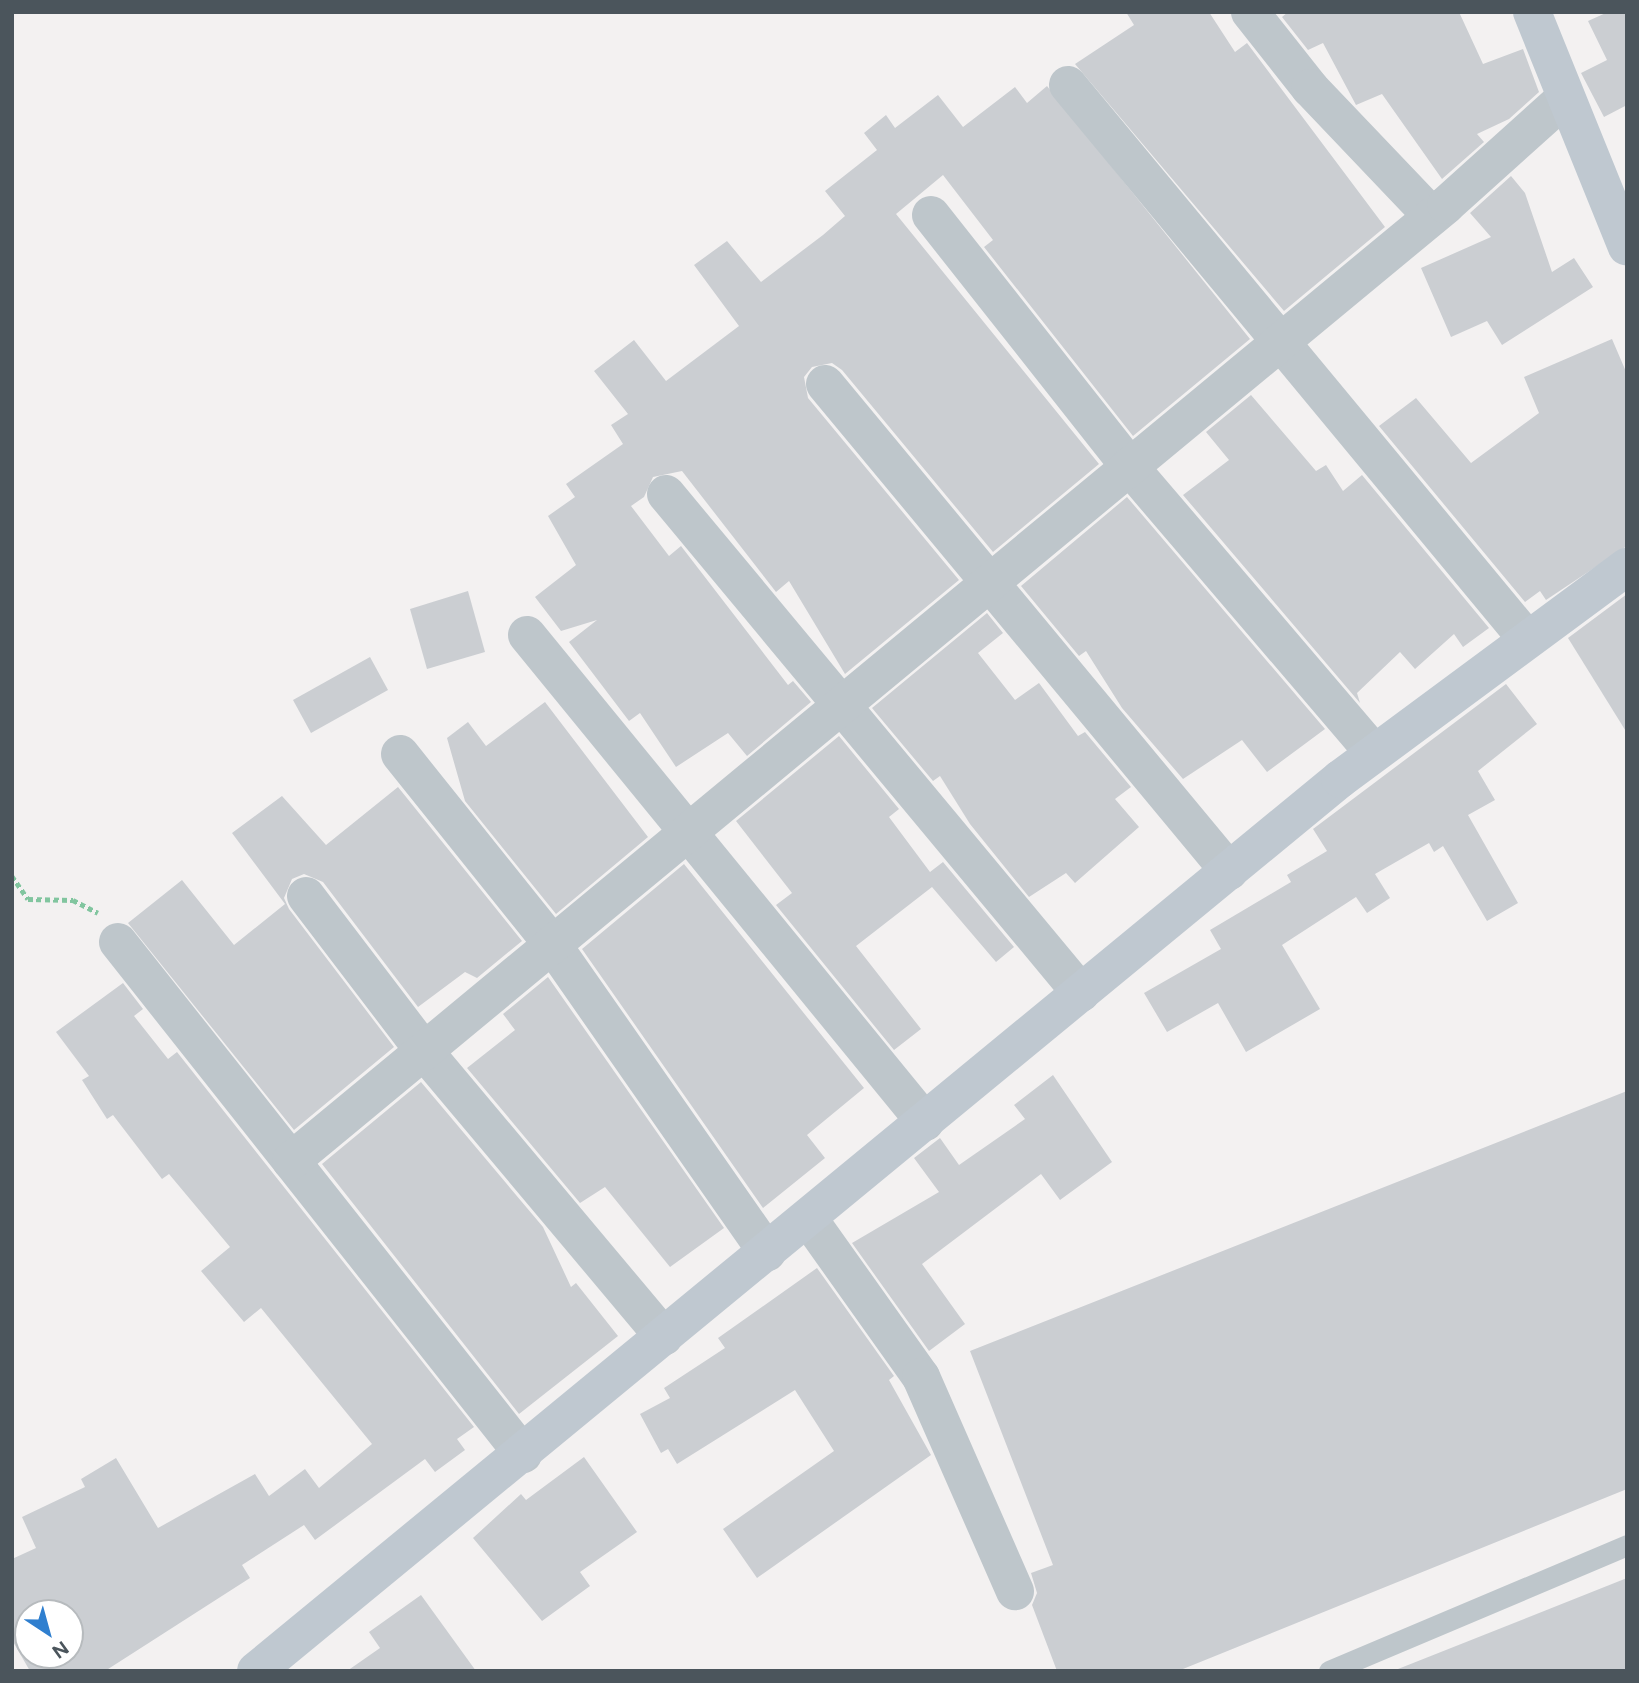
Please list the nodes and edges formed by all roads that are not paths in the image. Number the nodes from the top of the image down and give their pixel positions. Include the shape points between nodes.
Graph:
1 (1250, 12) edge
2 (1532, 12) edge
3 (1068, 85) dead end
4 (1566, 97) junction
5 (931, 215) dead end
6 (1432, 216) junction
7 (1627, 247) edge
8 (1277, 344) junction
9 (825, 384) dead end
10 (1129, 467) junction
11 (666, 494) dead end
12 (1627, 567) edge
13 (991, 582) junction
14 (527, 635) dead end
15 (1526, 638) junction
16 (840, 707) junction
17 (1374, 753) junction
18 (400, 754) dead end
19 (688, 831) junction
20 (1229, 871) junction
21 (306, 896) dead end
22 (118, 942) road end
23 (552, 944) junction
24 (1081, 993) junction
25 (424, 1051) junction
26 (925, 1122) junction
27 (291, 1161) junction
28 (808, 1218) junction
29 (767, 1252) junction
30 (664, 1337) junction
31 (523, 1454) junction
32 (1627, 1545) edge
33 (1015, 1591) dead end
34 (256, 1671) edge
35 (1329, 1671) edge

1 - 6 street via 1310,88
2 - 4 street
3 - 8 street
4 - 6 street
4 - 7 street
5 - 10 street
6 - 8 street
8 - 10 street
8 - 15 street
9 - 13 street
10 - 13 street
10 - 17 street
11 - 16 street
12 - 15 street
13 - 16 street
13 - 20 street
14 - 19 street
15 - 17 street
16 - 19 street
16 - 24 street
17 - 20 street
18 - 23 street
19 - 23 street
19 - 26 street
20 - 24 street
21 - 25 street
22 - 27 street
23 - 25 street
23 - 29 street
24 - 26 street
25 - 27 street
25 - 30 street
26 - 28 street
27 - 31 street
28 - 29 street
28 - 33 street via 921,1377
29 - 30 street
30 - 31 street
31 - 34 street via 407,1543
32 - 35 lane

